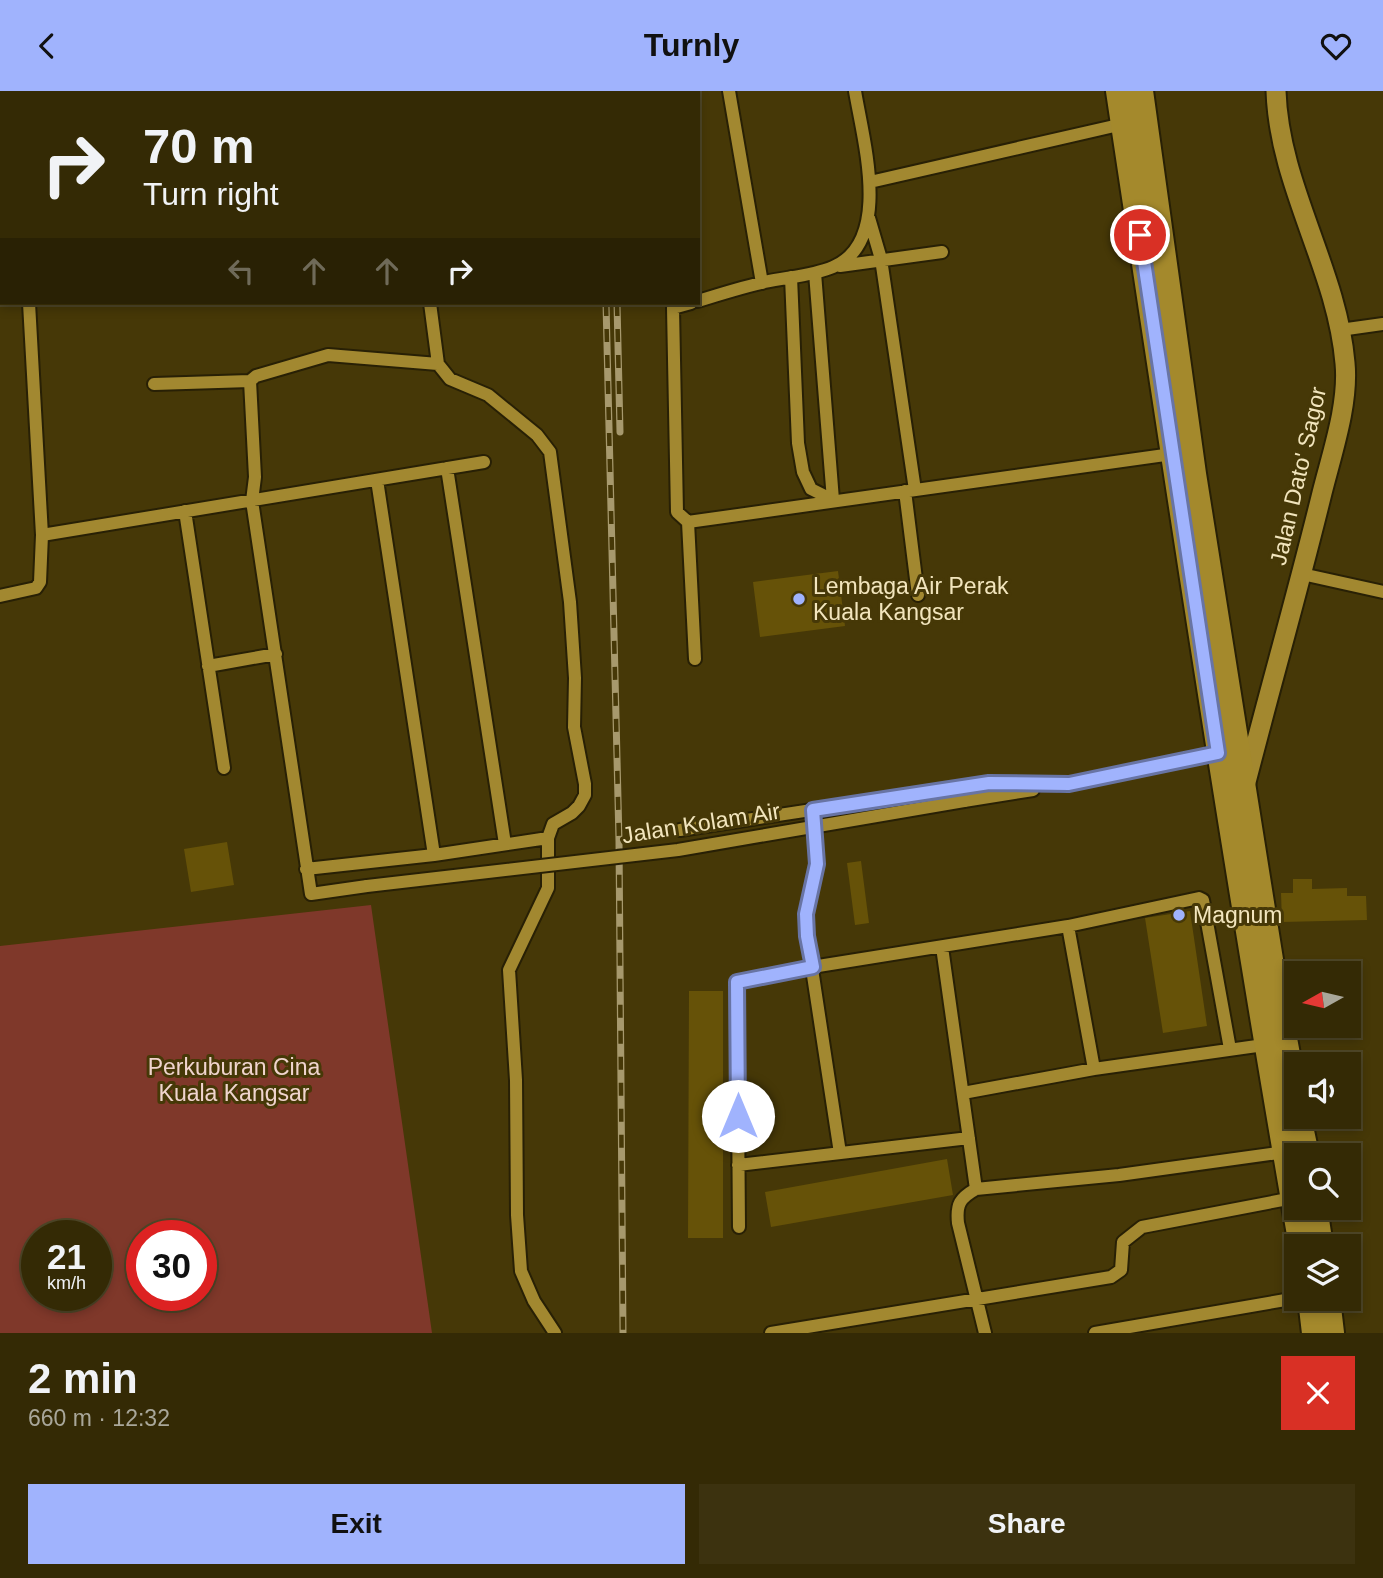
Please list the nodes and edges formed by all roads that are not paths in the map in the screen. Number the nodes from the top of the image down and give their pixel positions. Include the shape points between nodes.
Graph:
1 (729, 91) edge
2 (855, 91) edge
3 (1118, 91) edge
4 (1140, 91) edge
5 (1276, 91) edge
6 (1123, 124) junction
7 (870, 182) junction
8 (868, 213) junction
9 (942, 252) dead end
10 (881, 259) junction
11 (832, 268) junction
12 (815, 273) junction
13 (791, 277) junction
14 (762, 282) junction
15 (700, 300) edge
16 (29, 305) edge
17 (430, 305) edge
18 (684, 305) edge
19 (1383, 324) edge
20 (1340, 330) junction
21 (439, 363) junction
22 (250, 381) junction
23 (154, 384) dead end
24 (1186, 411) junction
25 (1172, 454) junction
26 (484, 462) dead end
27 (447, 468) junction
28 (377, 480) junction
29 (910, 490) junction
30 (832, 500) junction
31 (252, 501) junction
32 (185, 511) junction
33 (688, 522) junction
34 (42, 535) junction
35 (1302, 574) junction
36 (1383, 592) edge
37 (918, 595) dead end
38 (0, 596) edge
39 (276, 654) junction
40 (695, 659) dead end
41 (208, 666) junction
42 (1232, 716) junction
43 (1218, 753) junction
44 (224, 768) dead end
45 (1069, 784) junction
46 (1244, 790) junction
47 (813, 810) junction
48 (680, 830) dead end
49 (548, 838) junction
50 (506, 843) junction
51 (434, 855) junction
52 (306, 869) junction
53 (1068, 926) junction
54 (942, 947) junction
55 (813, 967) junction
56 (1276, 1043) junction
57 (1230, 1049) junction
58 (1284, 1066) edge
59 (1094, 1069) junction
60 (963, 1093) junction
61 (969, 1138) junction
62 (1294, 1143) edge
63 (840, 1153) junction
64 (1284, 1154) edge
65 (738, 1165) junction
66 (976, 1189) junction
67 (1284, 1206) edge
68 (739, 1227) dead end
69 (978, 1299) junction
70 (1284, 1300) edge
71 (1311, 1311) edge
72 (1329, 1311) edge
73 (555, 1333) edge
74 (771, 1333) edge
75 (985, 1333) edge
76 (1096, 1333) edge
77 (1314, 1333) edge
78 (1332, 1333) edge

1 - 14 street
2 - 7 street
3 - 6 highway
4 - 6 highway
4 - 24 highway
5 - 20 main road, Jalan Dato' Sagor via 1277,119 1297,197
6 - 7 street
6 - 25 highway
7 - 8 street
8 - 10 street
8 - 11 street via 864,236 850,258
9 - 10 street
10 - 11 street
10 - 29 street
11 - 12 street
12 - 13 street
12 - 30 street
13 - 14 street
13 - 30 street via 803,473 811,489
14 - 15 street
16 - 34 street
17 - 21 street
18 - 33 street via 673,308 677,512
19 - 20 street
20 - 35 main road, Jalan Dato' Sagor via 1346,365 1342,412
21 - 22 street via 328,355
21 - 49 street via 450,379 488,395 537,435 550,452 570,602 574,727 585,795 572,813 553,824
22 - 23 street
22 - 31 street
24 - 25 highway
24 - 42 highway
25 - 29 street
25 - 43 highway
26 - 27 street
27 - 28 street
27 - 50 street
28 - 31 street
28 - 51 street
29 - 30 street
29 - 37 street
30 - 33 street
31 - 32 street
31 - 39 street
32 - 34 street
32 - 41 street
33 - 40 street
34 - 38 street via 36,588
35 - 36 street
35 - 46 main road, Jalan Dato' Sagor
39 - 41 street
39 - 52 street
41 - 44 street
42 - 43 highway
42 - 46 highway
43 - 45 street, Jalan Kolam Air
43 - 56 highway
45 - 47 street via 989,783
45 - 52 street, Jalan Kolam Air, bridge via 678,850 311,894
46 - 56 highway
47 - 48 street
47 - 55 street via 817,864 806,914
49 - 50 street
49 - 73 street via 548,888 509,970 521,1271
50 - 51 street
51 - 52 street
53 - 54 street
53 - 57 street via 1203,900
53 - 59 street
54 - 55 street
54 - 60 street
55 - 63 street
55 - 65 street via 737,982
56 - 57 street
56 - 58 highway
56 - 62 highway
57 - 59 street
59 - 60 street
60 - 61 street
61 - 63 street
61 - 66 street
63 - 65 street
64 - 66 street
65 - 68 street
66 - 69 street via 962,1197 957,1207 961,1241
67 - 69 street via 1142,1227 1123,1242 1121,1269 1111,1277
69 - 74 street
69 - 75 street
70 - 76 street
71 - 77 highway
72 - 78 highway

